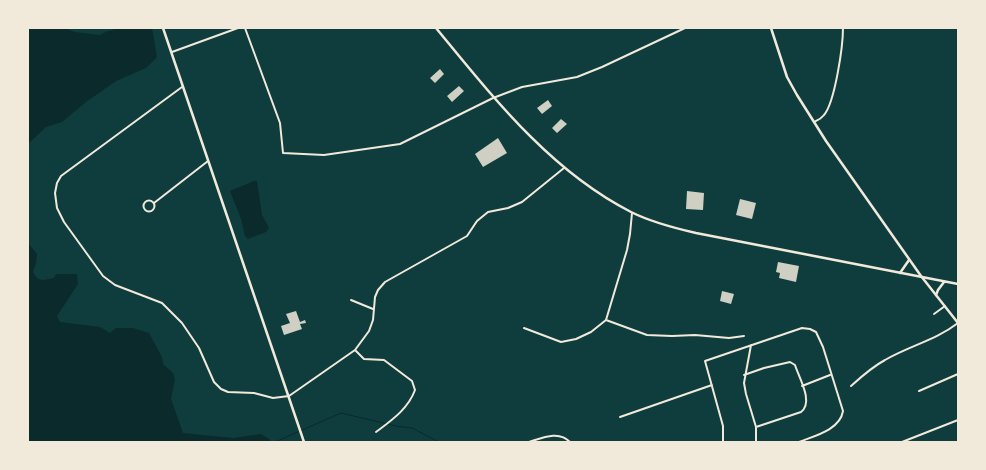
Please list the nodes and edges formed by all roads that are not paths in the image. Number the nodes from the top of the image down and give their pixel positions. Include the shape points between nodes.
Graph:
1 (163, 28) edge
2 (238, 28) edge
3 (245, 28) edge
4 (436, 28) edge
5 (685, 28) edge
6 (771, 28) edge
7 (843, 28) edge
8 (171, 52) junction
9 (182, 87) junction
10 (493, 98) junction
11 (814, 122) junction
12 (208, 161) junction
13 (564, 168) junction
14 (154, 203) junction
15 (632, 213) junction
16 (909, 260) junction
17 (900, 272) junction
18 (921, 276) junction
19 (945, 281) junction
20 (958, 284) edge
21 (936, 295) junction
22 (351, 300) dead end
23 (945, 306) junction
24 (374, 309) junction
25 (934, 314) dead end
26 (606, 320) junction
27 (958, 323) edge
28 (524, 328) dead end
29 (744, 336) dead end
30 (751, 345) junction
31 (355, 350) junction
32 (958, 374) edge
33 (831, 375) junction
34 (744, 376) junction
35 (712, 386) junction
36 (802, 386) junction
37 (851, 386) dead end
38 (919, 392) dead end
39 (289, 396) junction
40 (620, 417) dead end
41 (958, 420) edge
42 (756, 427) junction
43 (376, 432) dead end
44 (912, 439) junction
45 (304, 442) edge
46 (528, 442) edge
47 (570, 442) edge
48 (723, 442) edge
49 (756, 442) edge
50 (799, 442) edge
51 (902, 442) edge
52 (913, 442) edge

1 - 8 street
2 - 8 street
3 - 10 street via 280,123 283,153 324,155 400,144
4 - 10 street
5 - 10 street via 577,77 522,87
6 - 11 street via 787,77
7 - 11 street via 837,77 827,110
8 - 9 street
9 - 12 street
9 - 39 street via 61,176 55,193 58,208 64,222 103,276 115,285 162,304 182,323 221,389 273,398
10 - 13 street
11 - 16 street
12 - 14 street
12 - 39 street
13 - 15 street
13 - 24 street via 522,202 488,212 467,236 385,282 376,293
14 - 14 street via 153,211 144,210 147,201
15 - 17 street via 662,225 702,234
15 - 26 street via 627,250
16 - 17 street
16 - 18 street
17 - 18 street
18 - 19 street
18 - 21 street
19 - 20 street
19 - 21 street
21 - 23 street
22 - 24 street
23 - 25 street
23 - 27 street
24 - 31 street via 369,331
26 - 28 street via 591,332 560,342
26 - 29 street via 647,335
27 - 37 street via 940,335 886,359
30 - 33 street via 802,328 810,329 816,332 823,347
30 - 34 street
30 - 35 street via 705,362
31 - 39 street
31 - 43 street via 364,359 384,360 412,381 415,390 411,400 395,418
32 - 38 street
33 - 36 street
33 - 50 street via 842,416 832,427
34 - 36 street via 790,362 795,365
34 - 42 street
35 - 40 street
35 - 48 street via 723,426
36 - 42 street via 806,396 805,408 801,412
39 - 45 street
41 - 44 street
42 - 49 street
44 - 51 street
44 - 52 street
46 - 47 street via 558,435

